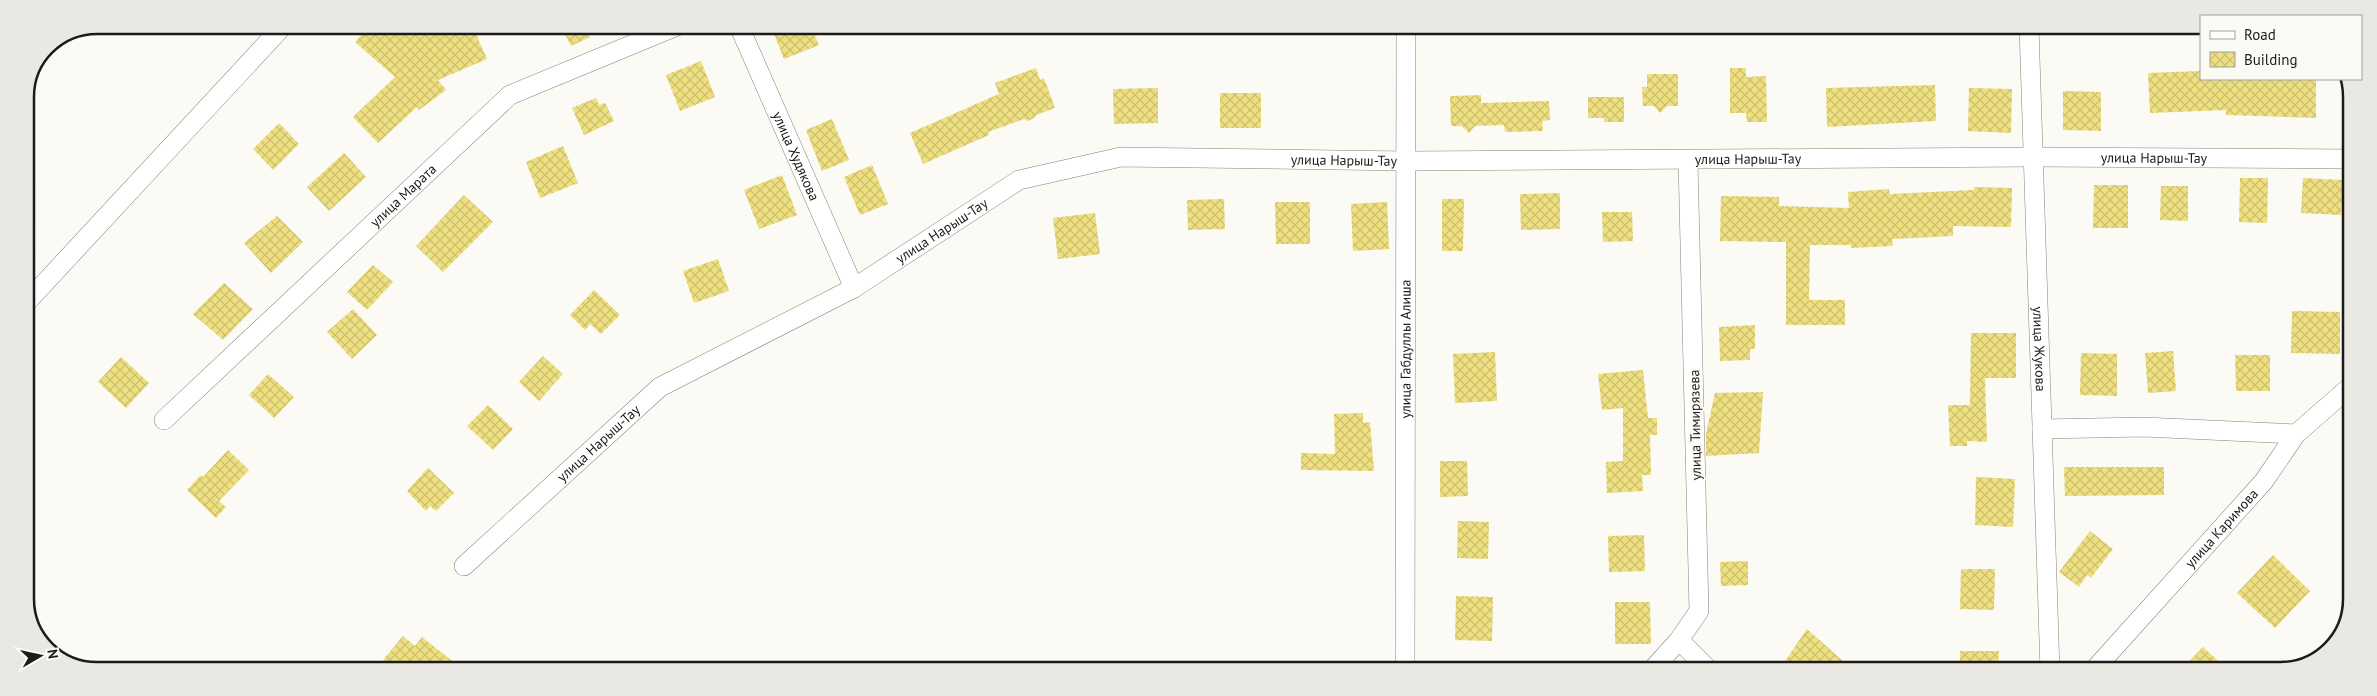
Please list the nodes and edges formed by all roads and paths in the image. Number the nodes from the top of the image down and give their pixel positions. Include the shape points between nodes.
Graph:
1 (276, 34) edge
2 (658, 34) edge
3 (743, 34) edge
4 (1406, 34) edge
5 (2028, 34) edge
6 (2034, 157) junction
7 (2343, 159) edge
8 (1406, 161) junction
9 (1688, 161) junction
10 (854, 288) junction
11 (34, 294) edge
12 (2343, 393) edge
13 (164, 420) dead end
14 (2042, 429) junction
15 (2296, 434) junction
16 (464, 566) dead end
17 (1679, 640) junction
18 (1405, 662) edge
19 (1659, 662) edge
20 (1701, 662) edge
21 (2050, 662) edge
22 (2101, 662) edge

1 - 11 street
2 - 13 street, улица Марата via 510,95
3 - 10 street, улица Худякова
4 - 8 street, улица Габдуллы Алиша
5 - 6 street, улица Жукова
6 - 7 street, улица Нарыш-Тау
6 - 9 street, улица Нарыш-Тау
6 - 14 street, улица Жукова
8 - 9 street, улица Нарыш-Тау
8 - 10 street, улица Нарыш-Тау via 1121,157 1019,180
8 - 18 street, улица Габдуллы Алиша
9 - 17 street, улица Тимирязева via 1699,610
10 - 16 street, улица Нарыш-Тау via 660,387
12 - 15 street, улица Каримова
14 - 15 street via 2144,427
14 - 21 street, улица Жукова
15 - 22 street, улица Каримова via 2264,481
17 - 19 street, улица Тимирязева
17 - 20 street

